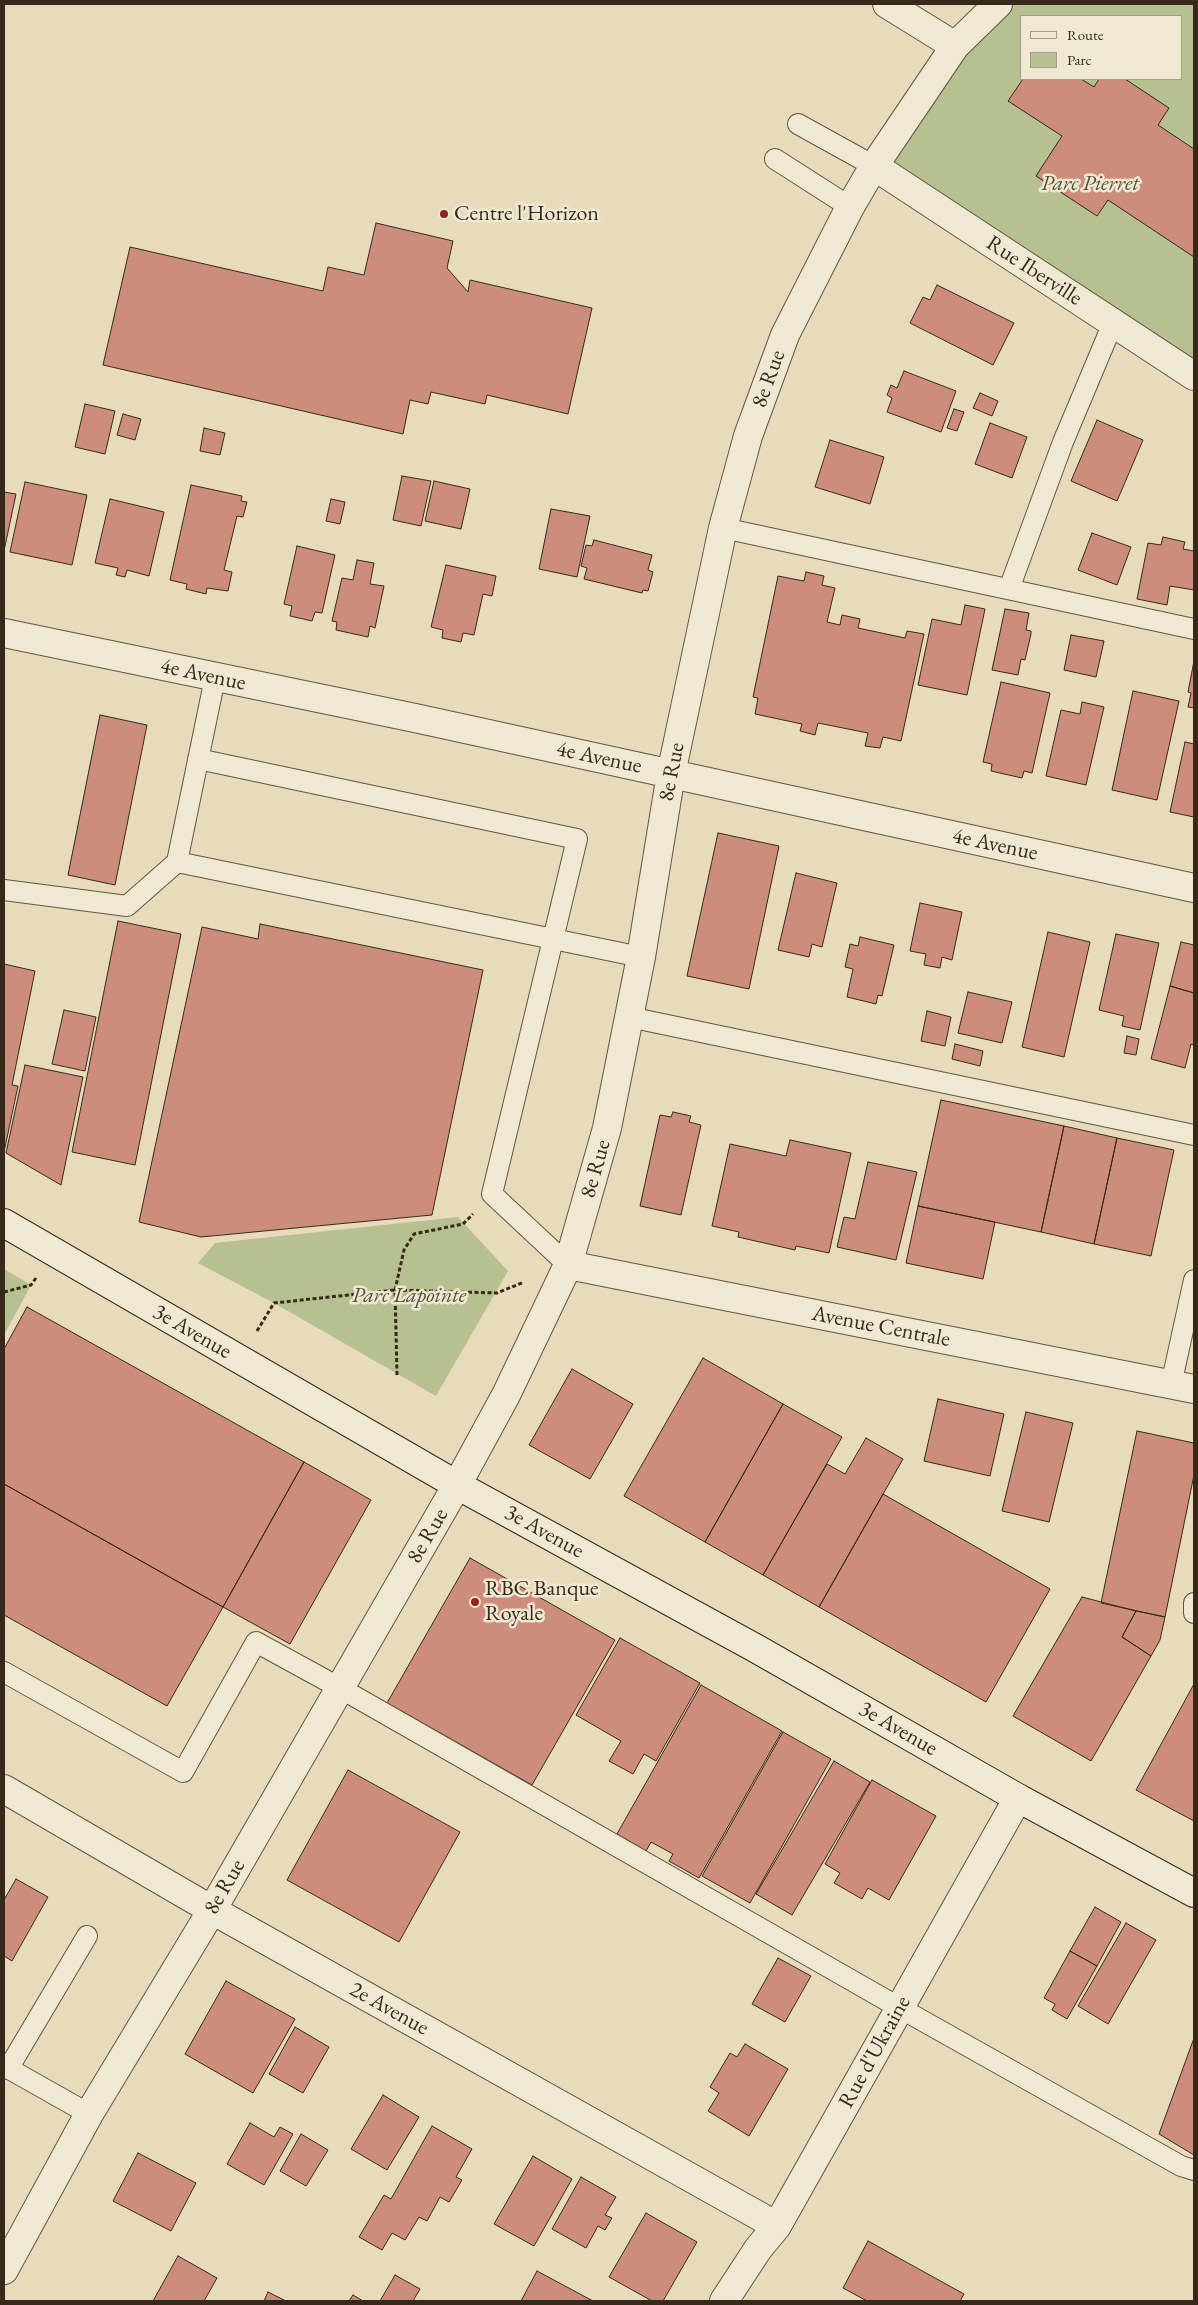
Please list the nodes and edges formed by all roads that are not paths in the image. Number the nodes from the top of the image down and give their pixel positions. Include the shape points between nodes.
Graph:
1 (888, 4) edge
2 (998, 4) edge
3 (955, 46) junction
4 (798, 124) dead end
5 (775, 159) dead end
6 (874, 166) junction
7 (850, 207) junction
8 (1113, 323) junction
9 (1194, 376) edge
10 (724, 528) junction
11 (1009, 589) junction
12 (1194, 629) edge
13 (4, 633) edge
14 (215, 678) junction
15 (198, 759) junction
16 (671, 774) junction
17 (177, 862) junction
18 (1194, 888) edge
19 (4, 890) edge
20 (554, 940) junction
21 (641, 957) junction
22 (629, 1017) junction
23 (1194, 1135) edge
24 (4, 1223) edge
25 (568, 1266) junction
26 (1194, 1280) edge
27 (1183, 1387) edge
28 (457, 1485) junction
29 (1194, 1603) edge
30 (1194, 1613) edge
31 (4, 1672) edge
32 (340, 1688) junction
33 (4, 1788) edge
34 (1018, 1798) junction
35 (1194, 1893) edge
36 (212, 1910) junction
37 (87, 1936) dead end
38 (900, 2008) junction
39 (6, 2068) edge
40 (89, 2114) junction
41 (1194, 2170) edge
42 (777, 2226) junction
43 (4, 2270) edge
44 (724, 2301) edge

1 - 3 street
2 - 3 street, 8e Rue
3 - 6 street, 8e Rue
4 - 6 lane
5 - 7 lane
6 - 7 street, 8e Rue
6 - 8 street, Rue Iberville
7 - 10 street, 8e Rue via 786,335 748,436
8 - 9 street, Rue Iberville
8 - 11 lane
10 - 11 lane
10 - 16 street, 8e Rue
11 - 12 lane
13 - 14 street, 4e Avenue
14 - 15 lane
14 - 16 street, 4e Avenue
15 - 17 lane
15 - 20 lane via 577,839
16 - 18 street, 4e Avenue
16 - 21 street, 8e Rue
17 - 19 lane via 127,906
17 - 20 lane
20 - 21 lane
20 - 25 lane via 492,1194
21 - 22 street, 8e Rue
22 - 23 lane
22 - 25 street, 8e Rue via 607,1128
24 - 28 street, 3e Avenue
25 - 27 street, Avenue Centrale
25 - 28 street, 8e Rue via 506,1395
26 - 27 lane
28 - 32 street, 8e Rue
28 - 34 street, 3e Avenue via 758,1649
29 - 30 lane
31 - 32 lane via 182,1772 256,1642
32 - 36 street, 8e Rue
32 - 38 lane
33 - 36 street, 2e Avenue
34 - 35 street, 3e Avenue
34 - 38 street, Rue d'Ukraine
36 - 40 street, 8e Rue
36 - 42 street, 2e Avenue
37 - 39 lane
38 - 41 lane
38 - 42 street, Rue d'Ukraine
39 - 40 lane
40 - 43 street, 8e Rue
42 - 44 street, Rue d'Ukraine

